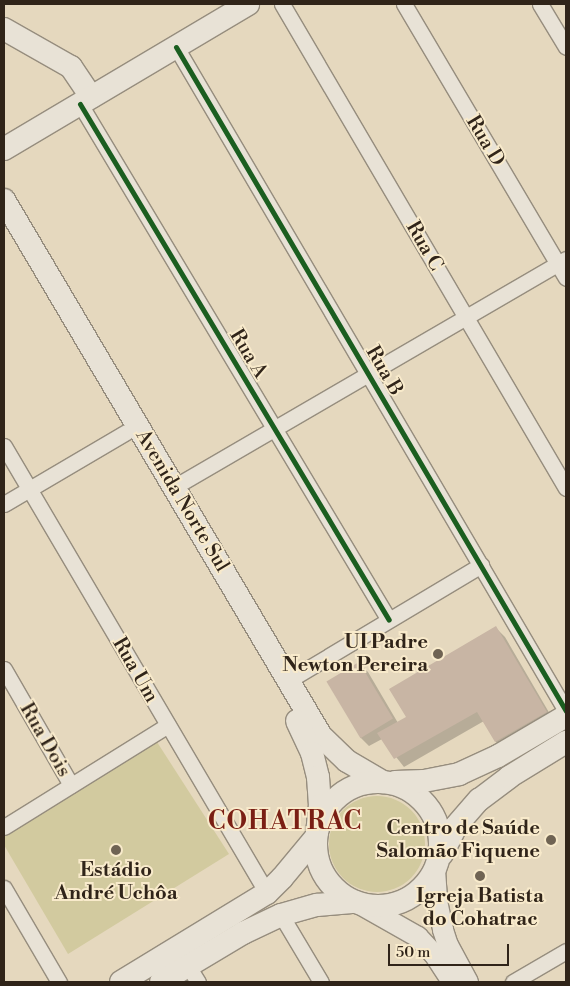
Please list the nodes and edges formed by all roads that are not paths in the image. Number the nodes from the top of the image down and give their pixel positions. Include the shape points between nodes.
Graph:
1 (219, 4) edge
2 (248, 4) edge
3 (282, 4) edge
4 (404, 4) edge
5 (540, 4) edge
6 (4, 29) edge
7 (176, 47) junction
8 (566, 47) edge
9 (85, 95) junction
10 (4, 133) edge
11 (4, 150) edge
12 (4, 200) edge
13 (4, 225) edge
14 (562, 261) edge
15 (566, 278) edge
16 (466, 317) junction
17 (368, 374) junction
18 (275, 429) junction
19 (126, 432) junction
20 (4, 446) edge
21 (174, 487) junction
22 (566, 488) edge
23 (29, 489) junction
24 (4, 504) edge
25 (481, 565) junction
26 (389, 620) junction
27 (4, 669) edge
28 (289, 680) junction
29 (566, 711) edge
30 (566, 716) edge
31 (168, 725) junction
32 (566, 742) edge
33 (384, 782) junction
34 (71, 785) junction
35 (4, 827) edge
36 (317, 834) junction
37 (436, 868) junction
38 (4, 888) edge
39 (267, 893) junction
40 (357, 902) junction
41 (281, 915) junction
42 (566, 951) edge
43 (193, 974) edge
44 (59, 982) edge
45 (121, 982) edge
46 (161, 982) edge
47 (321, 982) edge
48 (452, 982) edge
49 (468, 982) edge
50 (514, 982) edge

1 - 9 main road
2 - 7 main road
3 - 16 street, Rua C
4 - 14 street, Rua D
5 - 8 street
6 - 9 main road via 71,67
7 - 9 main road
7 - 17 street, Rua B
9 - 10 main road
9 - 11 main road
9 - 18 street, Rua A
12 - 21 main road, Avenida Norte Sul
13 - 19 main road, Avenida Norte Sul
14 - 15 street, Rua D
14 - 16 street
16 - 17 street
16 - 22 street, Rua C
17 - 18 street
17 - 25 street, Rua B
18 - 21 street
18 - 26 street, Rua A
19 - 23 street
19 - 36 main road, Avenida Norte Sul via 304,733 318,777
20 - 23 street, Rua Um
21 - 28 main road, Avenida Norte Sul
23 - 24 street
23 - 31 street, Rua Um
25 - 26 street
25 - 29 street, Rua B
26 - 28 street
27 - 34 street, Rua Dois
28 - 33 main road, Avenida Norte Sul via 321,736 363,772
30 - 33 main road via 498,756 458,774 424,781
31 - 34 street
31 - 39 street, Rua Um
32 - 37 main road via 509,776 466,811
33 - 36 main road via 365,783 337,797 328,807
33 - 37 main road via 411,790 433,812 441,848
34 - 35 street
36 - 39 main road
36 - 40 main road via 317,857 324,875 342,894
37 - 40 main road via 420,890 406,900 384,906
37 - 49 street via 437,901 443,930
38 - 44 street
39 - 45 main road
40 - 41 main road via 317,905
40 - 48 street via 418,937 434,954
41 - 43 main road via 243,933
41 - 47 street
42 - 50 street
43 - 46 main road

